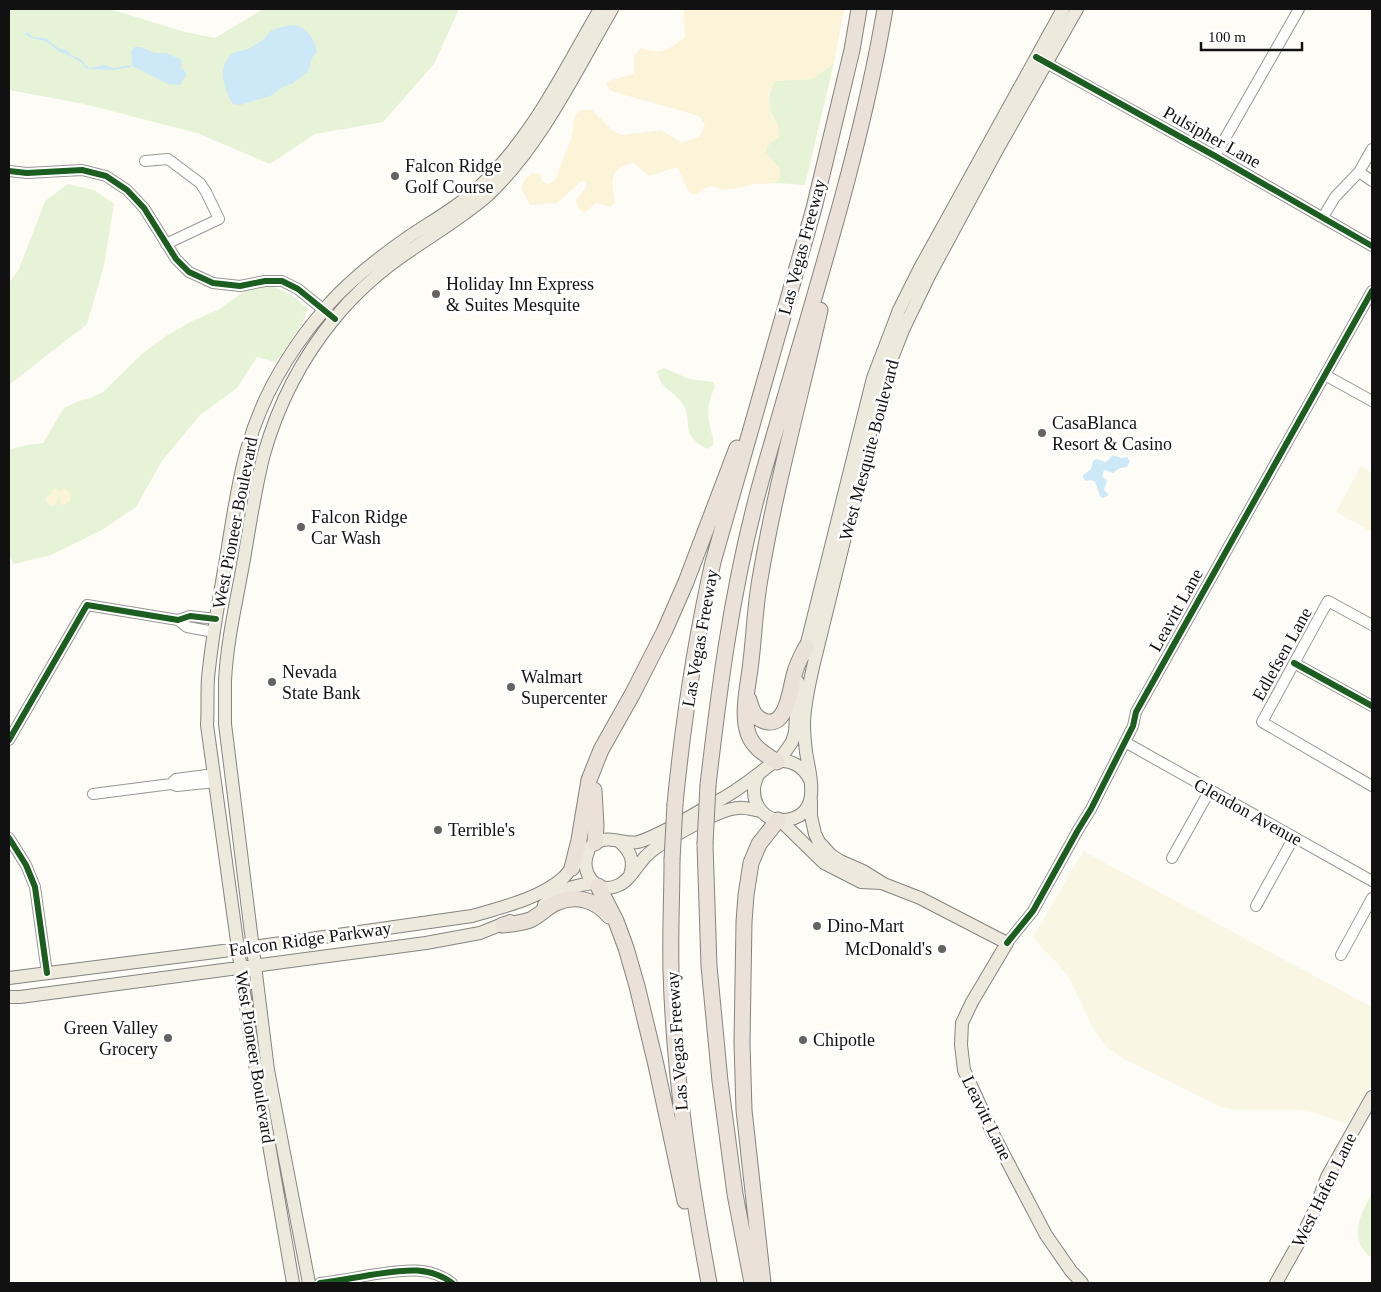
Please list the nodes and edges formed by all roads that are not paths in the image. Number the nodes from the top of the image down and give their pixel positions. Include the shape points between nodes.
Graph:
1 (600, 9) edge
2 (612, 9) edge
3 (858, 9) edge
4 (885, 9) edge
5 (1063, 9) edge
6 (1076, 9) edge
7 (1298, 9) edge
8 (1041, 59) junction
9 (993, 134) junction
10 (1372, 149) edge
11 (996, 150) junction
12 (1215, 156) junction
13 (145, 162) dead end
14 (9, 171) edge
15 (1359, 172) junction
16 (848, 177) junction
17 (1372, 181) edge
18 (1323, 217) junction
19 (166, 244) junction
20 (1372, 246) edge
21 (1372, 291) edge
22 (324, 310) junction
23 (335, 319) junction
24 (775, 346) junction
25 (1325, 375) junction
26 (1372, 401) edge
27 (232, 622) junction
28 (215, 625) junction
29 (1372, 625) edge
30 (231, 635) junction
31 (806, 647) junction
32 (1294, 663) junction
33 (748, 696) junction
34 (1372, 706) edge
35 (9, 740) edge
36 (1125, 742) junction
37 (782, 762) junction
38 (593, 771) junction
39 (758, 774) junction
40 (215, 778) junction
41 (811, 782) junction
42 (1372, 786) edge
43 (1210, 790) junction
44 (93, 794) dead end
45 (811, 800) junction
46 (772, 817) junction
47 (1294, 837) junction
48 (9, 838) edge
49 (619, 841) junction
50 (592, 846) junction
51 (1172, 858) dead end
52 (572, 868) junction
53 (630, 875) junction
54 (1372, 881) edge
55 (884, 884) junction
56 (595, 885) junction
57 (1372, 898) edge
58 (1256, 906) dead end
59 (503, 925) junction
60 (1007, 943) junction
61 (252, 947) junction
62 (626, 948) junction
63 (239, 949) junction
64 (1341, 955) dead end
65 (255, 965) junction
66 (241, 966) junction
67 (47, 973) junction
68 (9, 978) edge
69 (9, 997) edge
70 (255, 1062) junction
71 (272, 1088) junction
72 (1372, 1097) edge
73 (293, 1283) edge
74 (309, 1283) edge
75 (320, 1283) edge
76 (452, 1283) edge
77 (703, 1283) edge
78 (709, 1283) edge
79 (752, 1283) edge
80 (763, 1283) edge
81 (1082, 1283) edge
82 (1276, 1283) edge

1 - 22 main road, West Pioneer Boulevard via 530,128 481,186 379,258
2 - 23 main road, West Pioneer Boulevard via 538,136 514,168 466,212 390,266
3 - 24 highway, Las Vegas Freeway via 852,50 814,208
4 - 16 highway, Las Vegas Freeway via 878,53
5 - 8 main road, West Mesquite Boulevard
6 - 8 main road, West Mesquite Boulevard
7 - 12 street
8 - 9 main road, West Mesquite Boulevard
8 - 11 main road, West Mesquite Boulevard
8 - 12 street, Pulsipher Lane
9 - 11 main road
9 - 31 main road, West Mesquite Boulevard via 920,268 883,349 865,407
10 - 15 street
11 - 41 main road, West Mesquite Boulevard via 914,305 881,392 806,703 804,724
12 - 18 street, Pulsipher Lane
13 - 19 street via 168,159 200,183 219,219
14 - 19 street via 82,170 106,176 128,190 144,208
15 - 17 street
15 - 18 street via 1335,197
16 - 33 highway via 769,528
16 - 79 highway, Las Vegas Freeway, bridge via 755,504 738,575 723,661 708,785 705,844 709,966 735,1194
18 - 20 street, Pulsipher Lane
19 - 22 street via 189,272 213,283 240,286 282,281 298,289
21 - 25 street, Leavitt Lane
22 - 23 street
22 - 28 main road, West Pioneer Boulevard via 297,344 257,421 238,486
23 - 27 main road, West Pioneer Boulevard via 290,386 264,454
24 - 38 highway via 686,582
24 - 78 highway, Las Vegas Freeway, bridge via 702,611 675,804 671,970 678,1080
25 - 26 street
25 - 36 street, Leavitt Lane via 1136,712
27 - 28 main road
27 - 30 main road, West Pioneer Boulevard
28 - 30 main road
28 - 35 street via 190,616 178,620 87,605
28 - 40 main road, West Pioneer Boulevard via 208,680 207,725
29 - 32 street, Edlefsen Lane via 1328,601
30 - 61 main road, West Pioneer Boulevard via 225,680 225,724
31 - 33 highway via 779,719 765,722 754,715
31 - 37 main road, West Mesquite Boulevard via 798,685 795,732
32 - 34 street
32 - 42 street, Edlefsen Lane via 1262,722
33 - 37 highway via 746,722 752,742
36 - 43 street, Glendon Avenue
36 - 60 street, Leavitt Lane via 1033,911
37 - 39 main road via 766,766
37 - 41 main road via 802,768
38 - 50 highway via 596,826
38 - 52 highway
39 - 46 main road via 753,786 754,800
39 - 49 main road via 724,798 652,838 635,843
40 - 44 street via 176,779 171,784
40 - 63 main road, West Pioneer Boulevard
41 - 45 main road
43 - 47 street, Glendon Avenue
43 - 51 street
45 - 46 main road, Falcon Ridge Parkway via 799,816 790,820
45 - 55 main road via 816,834 825,850 840,862
46 - 53 main road, Falcon Ridge Parkway via 739,808 723,811 653,849
46 - 55 main road via 824,863 861,882
46 - 80 highway via 751,863 744,922 744,1110
47 - 54 street, Glendon Avenue
47 - 58 street
48 - 67 street via 35,887
49 - 50 main road via 609,839
49 - 53 main road via 631,854
50 - 52 main road, Falcon Ridge Parkway
50 - 56 main road via 585,868
52 - 61 main road, Falcon Ridge Parkway via 562,879 540,893 472,916
53 - 56 main road, Falcon Ridge Parkway via 612,887
55 - 60 main road via 920,898
56 - 59 main road, Falcon Ridge Parkway via 575,885
56 - 62 highway via 616,921
57 - 64 street
59 - 62 highway via 530,920 562,900 581,899 604,910
59 - 65 main road, Falcon Ridge Parkway via 448,939
60 - 81 main road, Leavitt Lane via 962,1023 964,1070 993,1134 1046,1235
61 - 63 main road, Falcon Ridge Parkway
61 - 65 main road, West Pioneer Boulevard
62 - 77 highway via 656,1065
63 - 66 main road, West Pioneer Boulevard
63 - 67 main road, Falcon Ridge Parkway
65 - 66 main road, Falcon Ridge Parkway
65 - 71 main road, West Pioneer Boulevard
66 - 69 main road, Falcon Ridge Parkway
66 - 70 main road, West Pioneer Boulevard
67 - 68 main road, Falcon Ridge Parkway
70 - 71 main road via 261,1064
70 - 73 main road, West Pioneer Boulevard
71 - 74 main road, West Pioneer Boulevard
72 - 82 main road, West Hafen Lane via 1327,1177 1303,1235
75 - 76 street via 402,1270 435,1273

